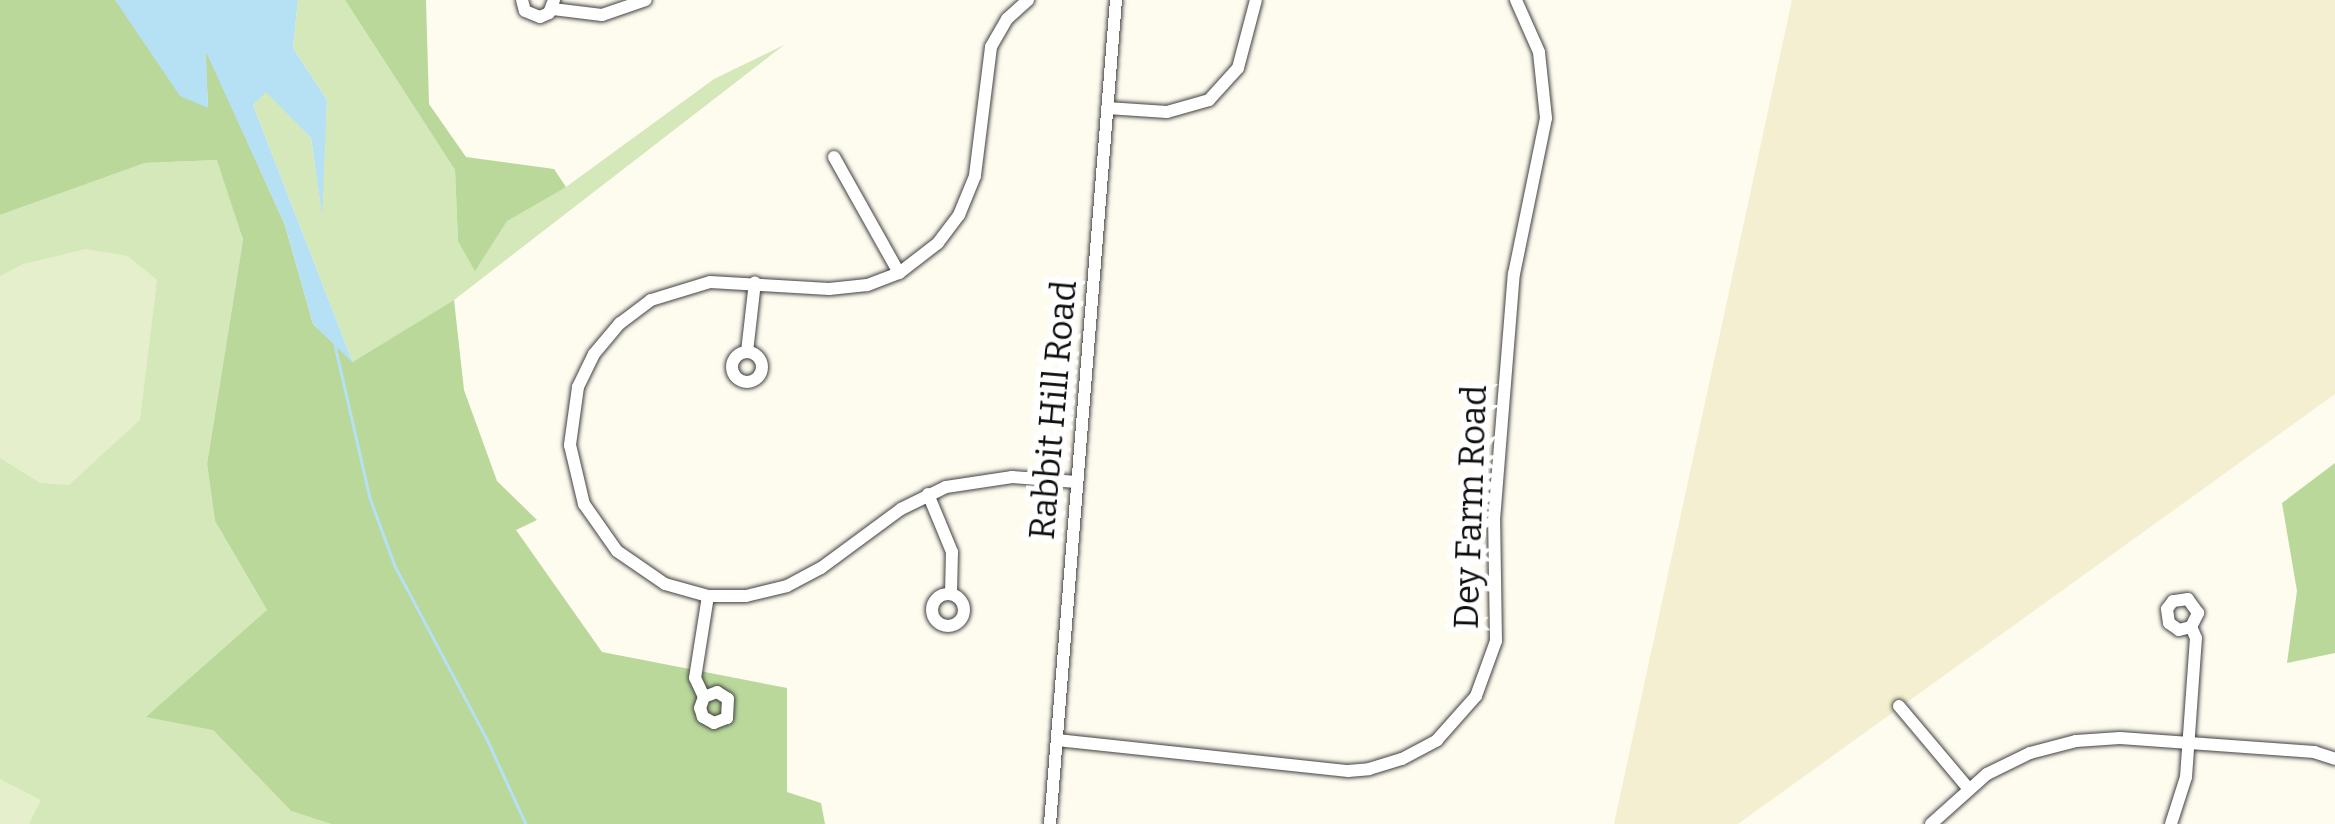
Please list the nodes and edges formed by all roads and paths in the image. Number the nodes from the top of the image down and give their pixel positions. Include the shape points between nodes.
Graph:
1 (522, 0) edge
2 (646, 0) edge
3 (1028, 0) edge
4 (1116, 0) edge
5 (1256, 0) edge
6 (1516, 0) edge
7 (554, 4) edge
8 (1108, 108) junction
9 (834, 157) dead end
10 (900, 273) junction
11 (754, 282) junction
12 (747, 352) dead end
13 (1077, 482) junction
14 (928, 494) junction
15 (951, 594) dead end
16 (708, 596) junction
17 (2191, 627) dead end
18 (704, 697) dead end
19 (1899, 706) dead end
20 (1057, 740) junction
21 (2188, 743) junction
22 (2335, 759) edge
23 (1968, 788) junction
24 (1050, 824) edge
25 (1931, 824) edge
26 (2171, 824) edge

1 - 7 street via 534,17
2 - 7 street via 602,15
3 - 10 street via 991,47 979,157 968,195 938,243
4 - 8 street, Rabbit Hill Road
5 - 8 street via 1238,68 1209,100 1167,112
6 - 20 street, Dey Farm Road via 1539,52 1546,118 1514,274 1494,520 1498,622 1476,696 1437,740 1369,768
8 - 13 street, Rabbit Hill Road
9 - 10 street
10 - 11 street via 847,288
11 - 12 street
11 - 16 street via 690,285 634,311 594,354 573,406 572,466 593,521 648,575
13 - 14 street via 989,478
13 - 20 street, Rabbit Hill Road
14 - 15 street via 952,552
14 - 16 street via 787,586
16 - 18 street via 695,678
17 - 21 street via 2196,638
19 - 23 street
20 - 24 street, Rabbit Hill Road
21 - 22 street
21 - 23 street via 2076,740 2008,762
21 - 26 street
23 - 25 street

